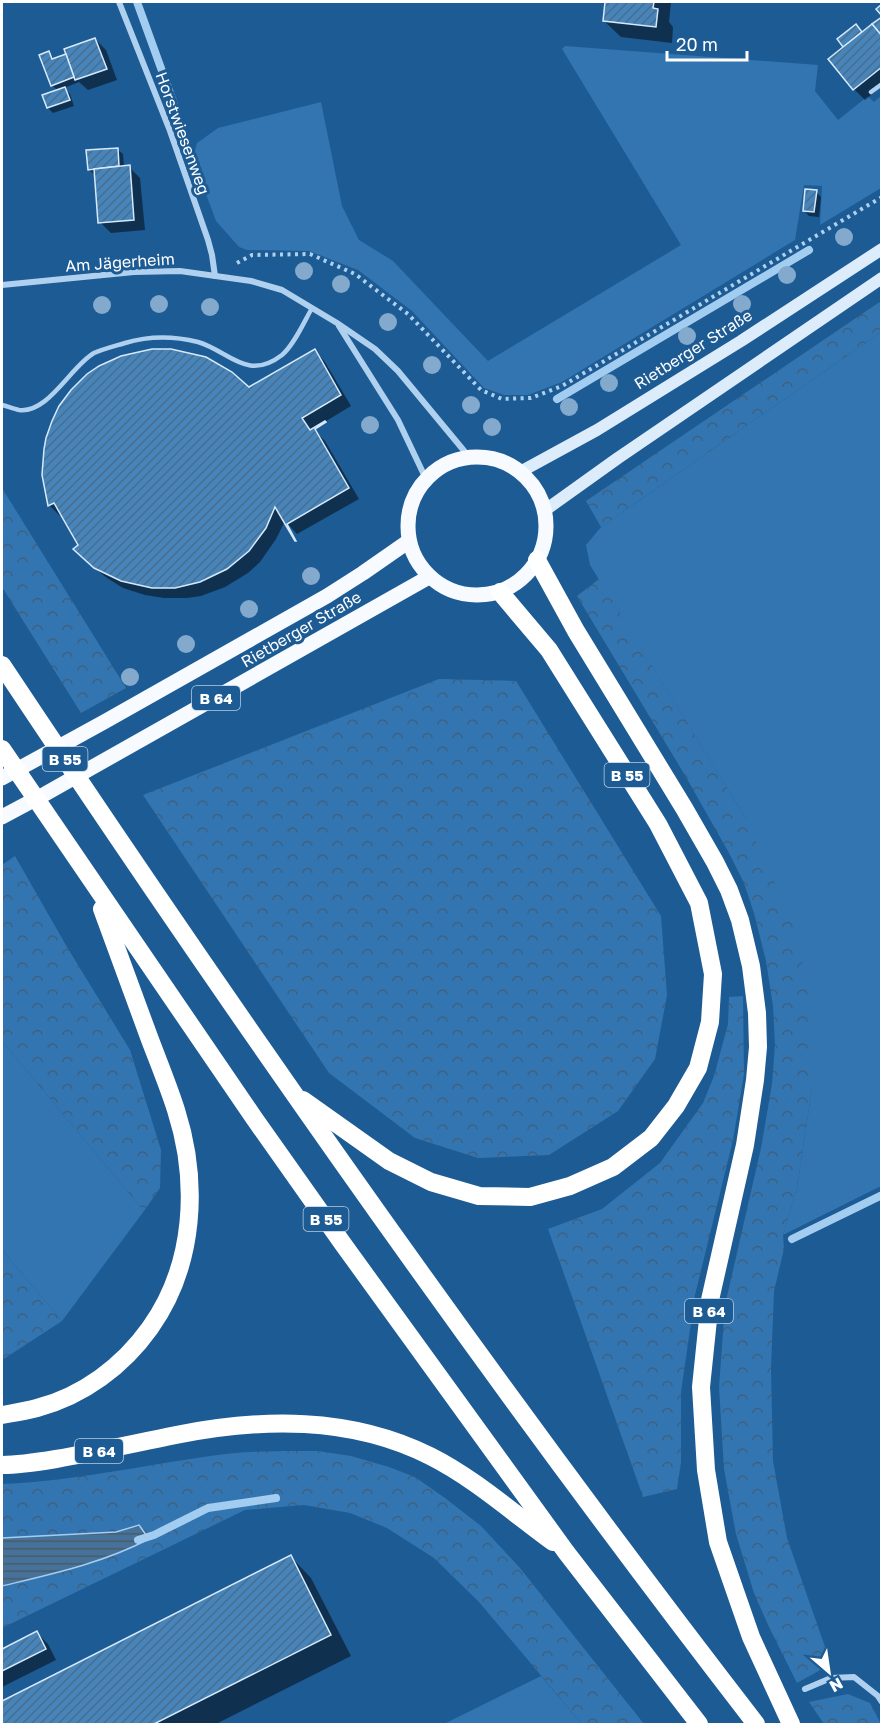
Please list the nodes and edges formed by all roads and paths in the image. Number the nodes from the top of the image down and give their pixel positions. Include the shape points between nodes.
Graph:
1 (118, 2) edge
2 (882, 84) edge
3 (871, 92) dead end
4 (882, 197) edge
5 (882, 249) edge
6 (215, 276) junction
7 (882, 278) edge
8 (2, 285) edge
9 (312, 308) junction
10 (337, 323) junction
11 (2, 405) edge
12 (470, 458) junction
13 (520, 472) junction
14 (426, 479) junction
15 (544, 511) junction
16 (409, 541) junction
17 (537, 560) junction
18 (429, 577) junction
19 (500, 592) junction
20 (2, 665) edge
21 (2, 750) edge
22 (2, 778) edge
23 (2, 817) edge
24 (92, 882) junction
25 (292, 1093) junction
26 (2, 1415) edge
27 (2, 1465) edge
28 (566, 1552) junction
29 (805, 1689) dead end
30 (882, 1702) edge
31 (699, 1725) edge
32 (756, 1725) edge
33 (791, 1725) edge

1 - 6 street, Horstwiesenweg via 170,131 208,240
2 - 3 lane
4 - 6 path via 562,386 531,398 502,399 481,390 408,314 355,274 310,254 252,255
5 - 13 street, Rietberger Straße via 597,430
6 - 8 street, Am Jägerheim via 180,271 134,272
6 - 9 street, Am Jägerheim via 282,290
7 - 15 street
9 - 10 street, Am Jägerheim
9 - 11 lane via 282,354 261,366 244,365 199,343 163,337 126,342 94,354 40,405 22,410
10 - 12 street, Am Jägerheim via 375,349 398,371
10 - 14 street, Am Jägerheim via 398,420
12 - 13 main road via 496,460
12 - 14 main road via 446,464
13 - 15 main road via 539,496
14 - 16 main road via 414,497 408,519
15 - 17 main road via 544,544
16 - 18 main road via 416,561
16 - 22 main road, Rietberger Straße / B 64 via 327,596
17 - 19 main road via 521,579
17 - 33 highway, B 64 via 715,862 736,910 751,966 758,1047 755,1080 745,1145 710,1300 701,1387 706,1470 718,1542 751,1636
18 - 19 main road via 450,591 475,596
18 - 23 main road, Rietberger Straße / B 64
19 - 25 highway, B 55 via 549,650 658,824 699,903 713,974 710,1022 698,1068 651,1138 613,1167 570,1186 530,1197 479,1196 431,1182 389,1161
20 - 25 highway, B 55
21 - 24 highway, B 55
24 - 26 highway, B 55 via 177,1111 190,1199 187,1239 177,1278 161,1312 139,1344 112,1370 78,1392 38,1408
24 - 28 highway, B 55 via 254,1118
25 - 32 highway, B 55 via 606,1528
27 - 28 highway, B 64 via 76,1456 239,1425 318,1424 358,1430 429,1456 462,1474
28 - 31 highway, B 64
29 - 30 street via 831,1678 854,1677

